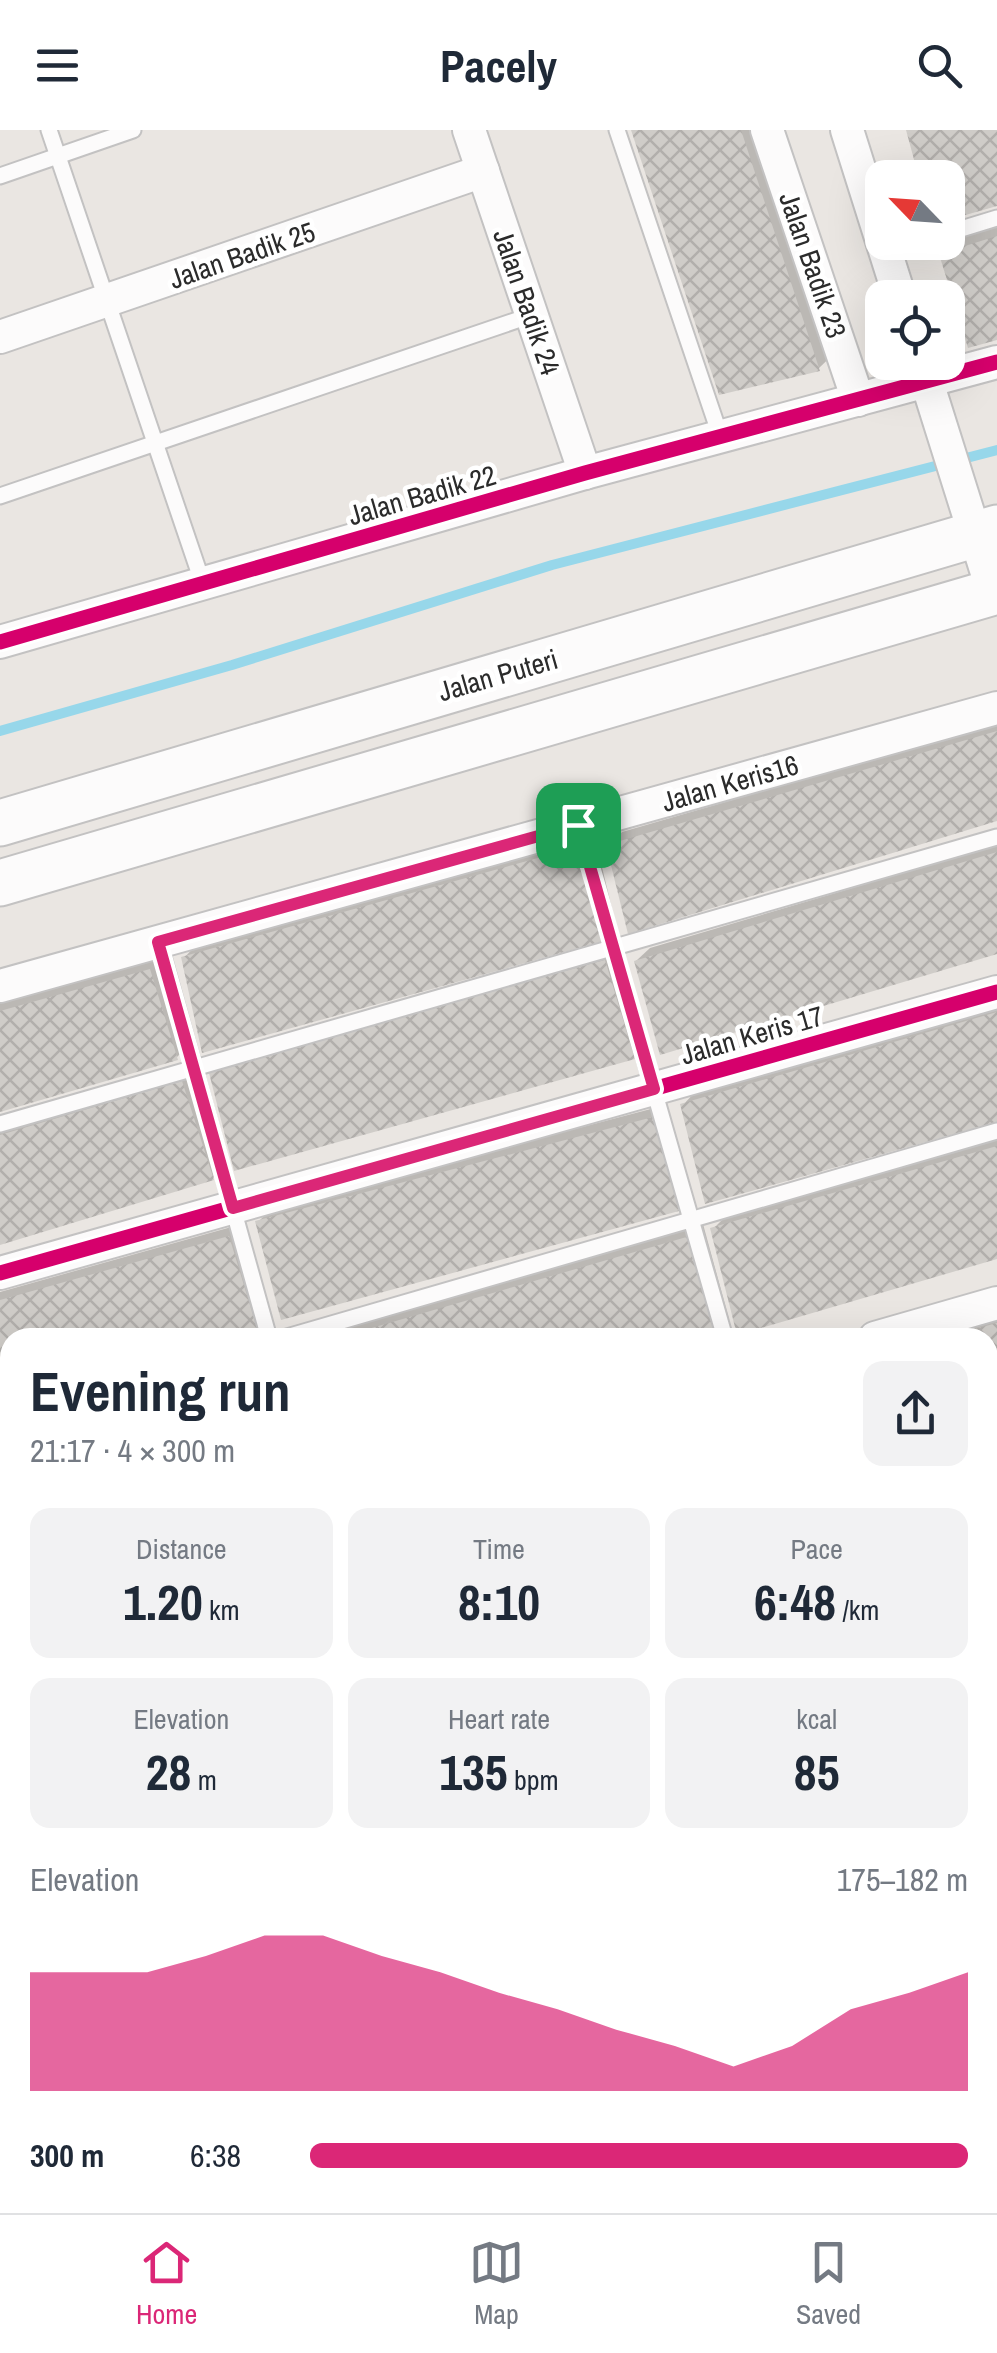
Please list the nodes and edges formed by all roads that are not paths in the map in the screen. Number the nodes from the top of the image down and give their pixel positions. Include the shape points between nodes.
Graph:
1 (49, 130) edge
2 (133, 130) edge
3 (469, 130) edge
4 (617, 130) edge
5 (767, 130) edge
6 (846, 130) edge
7 (58, 156) junction
8 (482, 171) junction
9 (865, 171) edge
10 (0, 176) edge
11 (997, 218) edge
12 (965, 228) edge
13 (107, 302) junction
14 (532, 315) junction
15 (0, 337) edge
16 (997, 362) edge
17 (927, 384) edge
18 (858, 400) junction
19 (721, 438) junction
20 (155, 443) junction
21 (585, 474) junction
22 (0, 496) edge
23 (979, 521) edge
24 (203, 584) junction
25 (995, 592) edge
26 (0, 642) edge
27 (997, 708) edge
28 (0, 823) edge
29 (578, 825) junction
30 (997, 837) edge
31 (0, 882) edge
32 (158, 942) junction
33 (613, 948) junction
34 (0, 986) edge
35 (997, 992) edge
36 (194, 1068) junction
37 (654, 1089) junction
38 (0, 1124) edge
39 (997, 1131) edge
40 (233, 1208) junction
41 (691, 1220) junction
42 (0, 1273) edge
43 (997, 1303) edge
44 (266, 1328) edge
45 (318, 1328) edge
46 (722, 1328) edge
47 (926, 1328) edge

1 - 7 lane
2 - 7 lane
3 - 8 street, Jalan Badik 24
4 - 19 lane
5 - 18 street, Jalan Badik 23
6 - 9 street
7 - 10 lane
7 - 13 lane
8 - 13 street, Jalan Badik 25
8 - 14 street, Jalan Badik 24
11 - 12 lane
13 - 15 street, Jalan Badik 25
13 - 20 lane
14 - 20 lane
14 - 21 street, Jalan Badik 24
16 - 17 street, Jalan Badik 22
17 - 18 street, Jalan Badik 22
17 - 23 street
18 - 19 street, Jalan Badik 22
19 - 21 street, Jalan Badik 22
20 - 22 lane
20 - 24 lane
21 - 24 street, Jalan Badik 22
23 - 25 street
23 - 28 main road, Jalan Puteri
24 - 26 street, Jalan Badik 22
25 - 31 main road
27 - 29 street, Jalan Keris16
29 - 32 street, Jalan Keris16
29 - 33 lane
30 - 33 lane
32 - 34 street, Jalan Keris16
32 - 36 lane
33 - 36 lane
33 - 37 lane
35 - 37 street, Jalan Keris 17
36 - 38 lane
36 - 40 lane
37 - 40 street, Jalan Keris 17
37 - 41 lane
39 - 41 lane
40 - 42 street, Jalan Keris 17
40 - 44 lane
41 - 45 lane
41 - 46 lane
43 - 47 street

